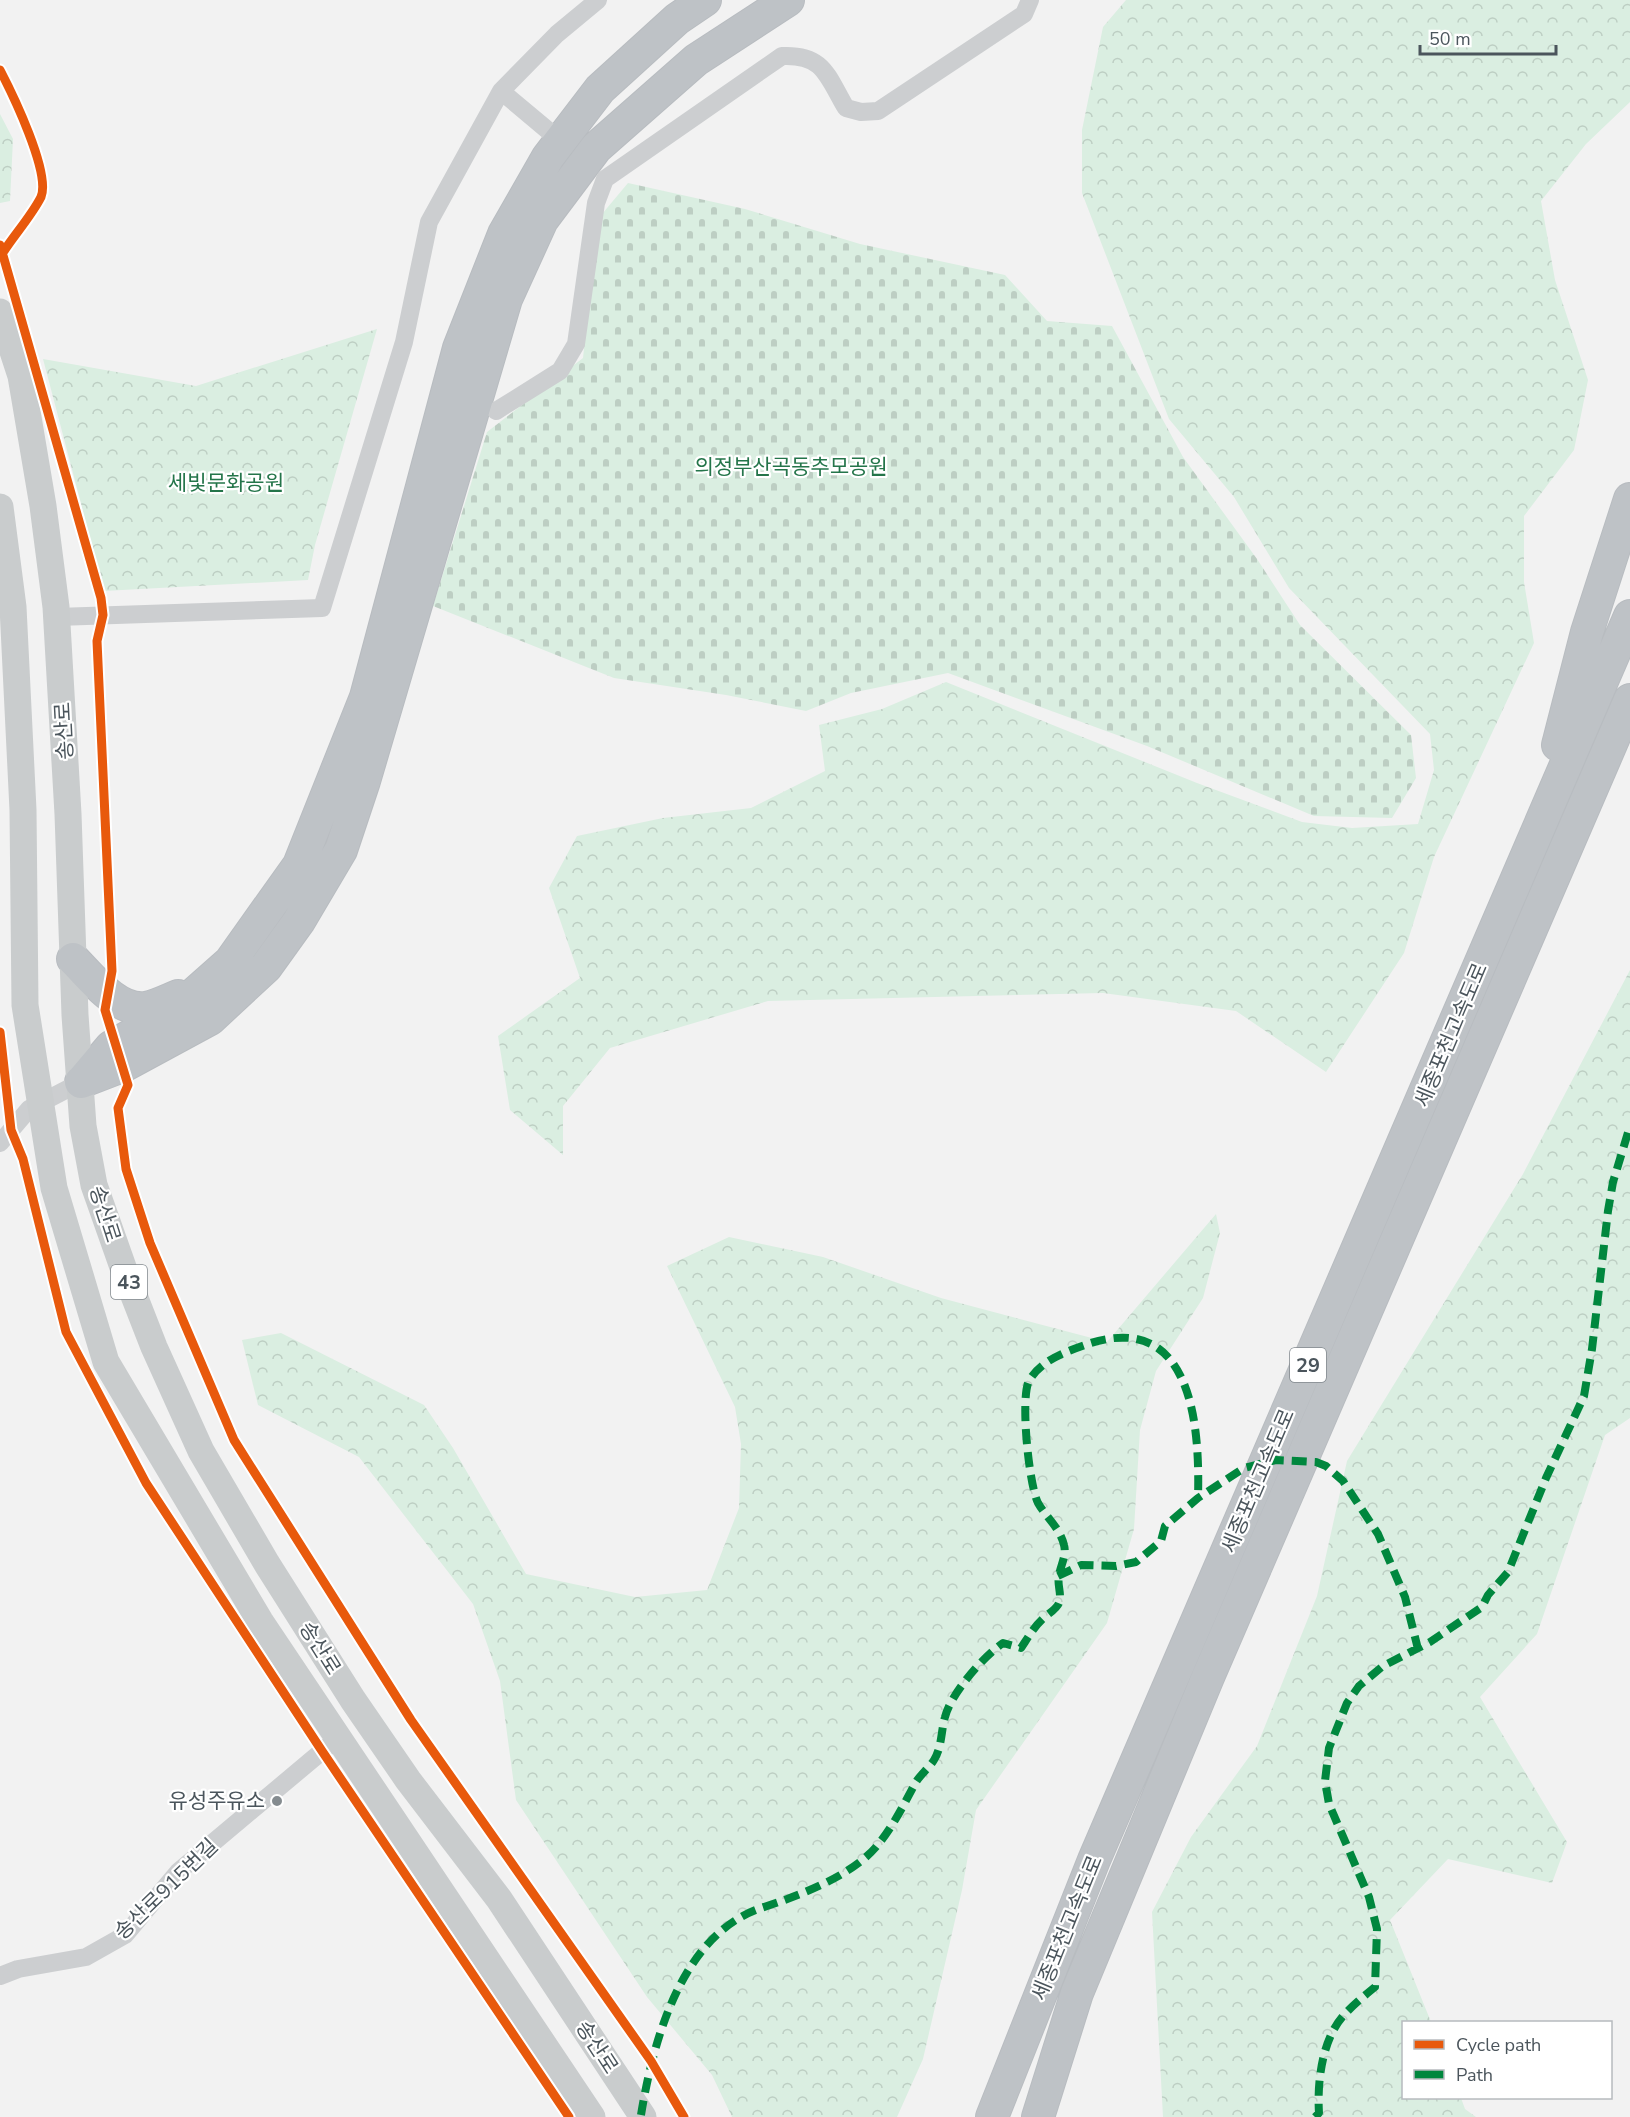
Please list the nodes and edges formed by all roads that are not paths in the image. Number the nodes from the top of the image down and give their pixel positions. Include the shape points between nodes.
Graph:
1 (598, 0) edge
2 (705, 0) edge
3 (788, 0) edge
4 (1030, 0) edge
5 (501, 91) junction
6 (551, 133) dead end
7 (0, 312) edge
8 (496, 411) dead end
9 (1630, 499) edge
10 (0, 507) edge
11 (1630, 616) edge
12 (57, 617) junction
13 (1630, 700) edge
14 (1531, 850) junction
15 (73, 959) junction
16 (222, 969) junction
17 (81, 1082) junction
18 (40, 1103) junction
19 (0, 1143) edge
20 (339, 1737) junction
21 (0, 1976) edge
22 (592, 2117) edge
23 (643, 2117) edge
24 (992, 2117) edge
25 (1038, 2117) edge

1 - 5 street via 557,34
2 - 16 highway via 677,19 600,89 548,157 504,234 459,348 366,697 298,865
3 - 17 highway via 696,60 596,148 542,220 506,299 341,850 299,921 266,967 210,1019 125,1065
4 - 8 street via 1024,14 878,111 846,108 822,66 801,55 782,56 600,174 576,344 560,371
5 - 6 street
5 - 12 street via 429,222 404,342 322,608
7 - 12 main road, 송산로 / 43 via 21,376
9 - 14 highway via 1587,632
10 - 18 main road, 송산로 / 43 via 13,607 22,798 25,1005
11 - 14 highway, 세종포천고속도로 / 29
12 - 15 main road, 송산로 / 43
13 - 25 highway, 세종포천고속도로 / 29 via 1208,1677 1077,1993
14 - 24 highway, 세종포천고속도로 / 29 via 1094,1860
15 - 16 highway via 123,1004 145,1008 178,996
15 - 17 main road, 송산로 / 43
16 - 17 highway via 178,1008 111,1047
17 - 18 street
17 - 23 main road, 송산로 / 43 via 83,1125 94,1185 154,1347 201,1450 353,1700 499,1899
18 - 19 street via 29,1108
18 - 20 main road, 송산로 / 43 via 54,1188 105,1362 260,1621
20 - 21 street, 송산로915번길 via 178,1872 124,1935 86,1957
20 - 22 main road, 송산로 / 43

